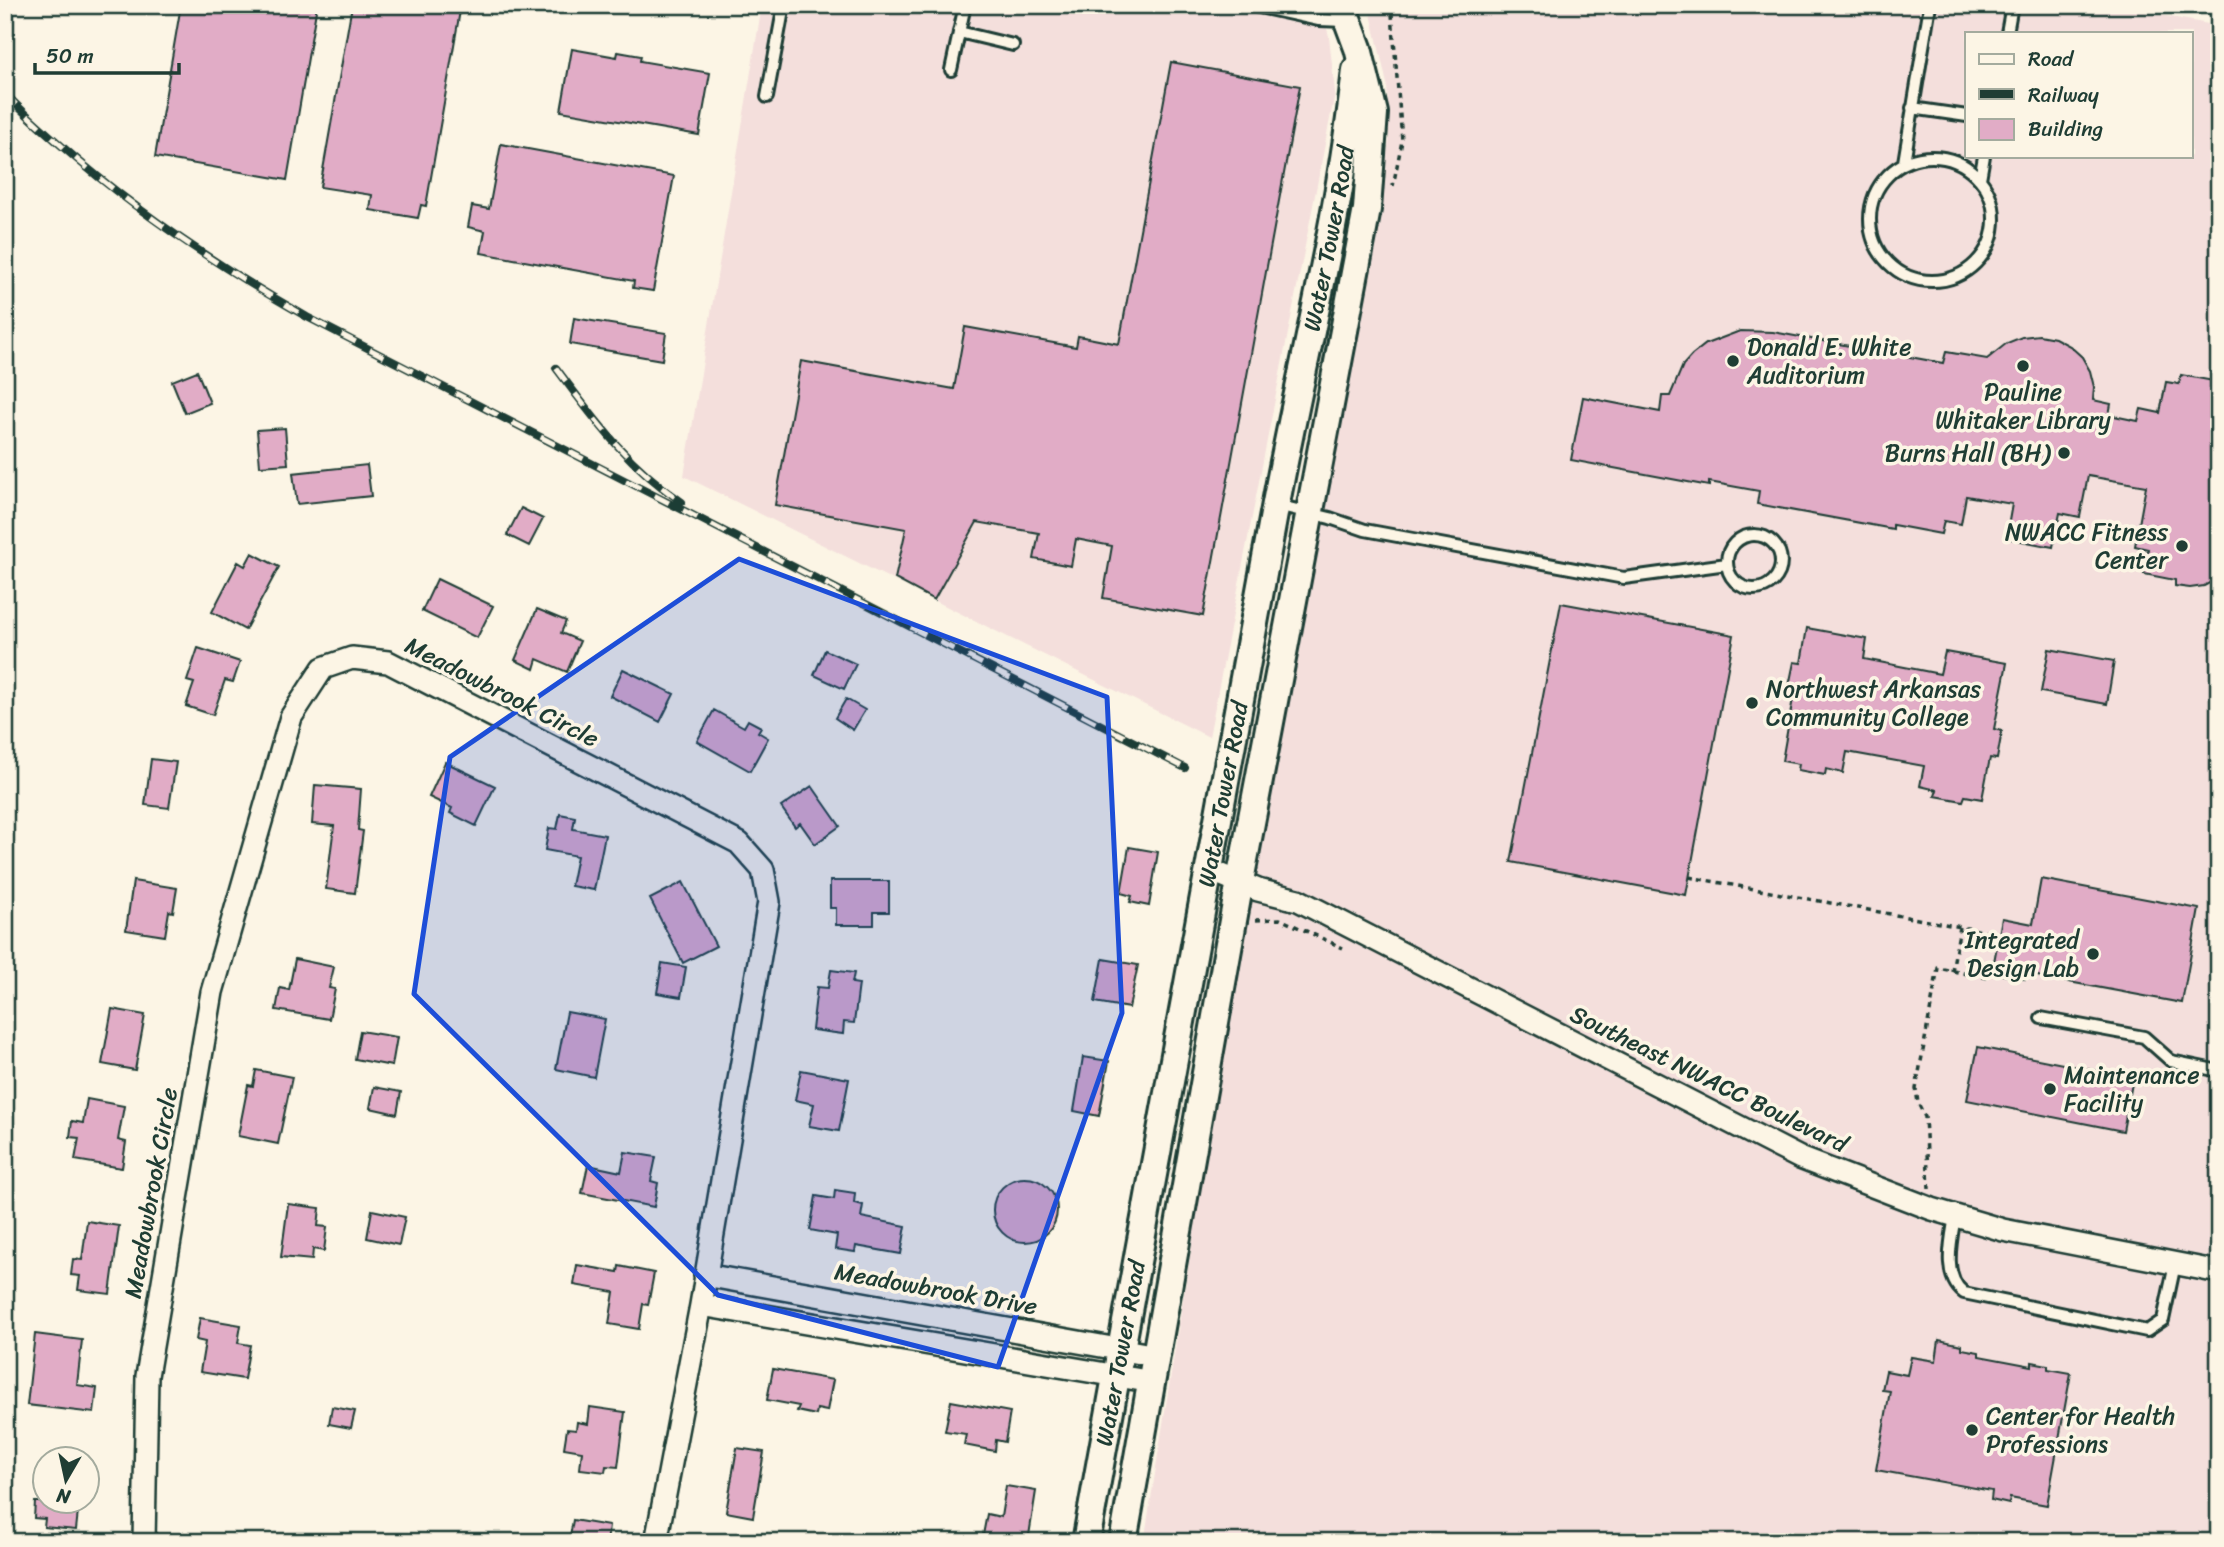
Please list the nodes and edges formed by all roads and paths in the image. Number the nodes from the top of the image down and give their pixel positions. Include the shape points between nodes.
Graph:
1 (783, 5) edge
2 (964, 5) edge
3 (1250, 5) edge
4 (1930, 5) edge
5 (2012, 5) edge
6 (1345, 13) edge
7 (959, 32) junction
8 (2007, 32) edge
9 (1013, 45) dead end
10 (1359, 48) junction
11 (951, 70) dead end
12 (767, 97) dead end
13 (1912, 108) junction
14 (1965, 116) edge
15 (1984, 158) edge
16 (1904, 162) junction
17 (1980, 179) junction
18 (1276, 505) junction
19 (1310, 513) junction
20 (1727, 564) junction
21 (1210, 870) junction
22 (1689, 877) dead end
23 (1240, 881) junction
24 (1960, 927) junction
25 (1999, 934) dead end
26 (1952, 971) junction
27 (1988, 978) dead end
28 (2041, 1018) dead end
29 (2219, 1071) edge
30 (1930, 1194) dead end
31 (1955, 1216) junction
32 (2175, 1264) junction
33 (2219, 1272) edge
34 (705, 1275) junction
35 (701, 1305) junction
36 (1121, 1349) junction
37 (1155, 1369) junction
38 (1116, 1376) junction
39 (144, 1542) edge
40 (656, 1542) edge
41 (1086, 1542) edge
42 (1123, 1542) edge

1 - 12 lane
2 - 7 lane
3 - 6 lane via 1319,20
4 - 13 lane
5 - 8 lane
6 - 10 street, Water Tower Road
7 - 9 lane
7 - 11 lane
10 - 18 street, Water Tower Road via 1341,173
10 - 19 street, Water Tower Road via 1374,113 1367,209
13 - 14 lane
13 - 16 lane
15 - 17 lane
16 - 17 lane via 1949,159
16 - 17 lane via 1881,183 1870,218 1882,257 1915,279 1954,277 1971,268 1984,253 1994,215
18 - 19 lane
18 - 21 street, Water Tower Road
19 - 20 lane via 1366,530 1624,578
19 - 23 street, Water Tower Road
20 - 20 lane via 1734,580 1749,589 1774,582 1782,565 1772,541 1755,535 1732,547
21 - 23 street, Southeast NWACC Boulevard
21 - 36 street, Water Tower Road
22 - 24 path
23 - 31 street, Southeast NWACC Boulevard via 1317,909 1800,1158
23 - 37 street, Water Tower Road
24 - 25 path
24 - 26 path
26 - 27 path
26 - 30 path via 1938,968 1916,1089 1925,1117
28 - 29 lane via 2144,1037 2171,1061
31 - 32 street, Southeast NWACC Boulevard
31 - 32 lane via 1951,1275 1964,1293 2147,1331 2163,1320
32 - 33 street, Southeast NWACC Boulevard
34 - 35 street, Meadowbrook Circle
34 - 36 street, Meadowbrook Drive
34 - 39 street, Meadowbrook Circle via 769,902 763,870 738,843 388,662 352,658 323,668 291,717 212,992 147,1376
35 - 38 street
35 - 40 street, Meadowbrook Circle
36 - 37 street, Meadowbrook Drive
36 - 38 street, Water Tower Road
37 - 38 street
37 - 42 street, Water Tower Road
38 - 41 street, Water Tower Road

